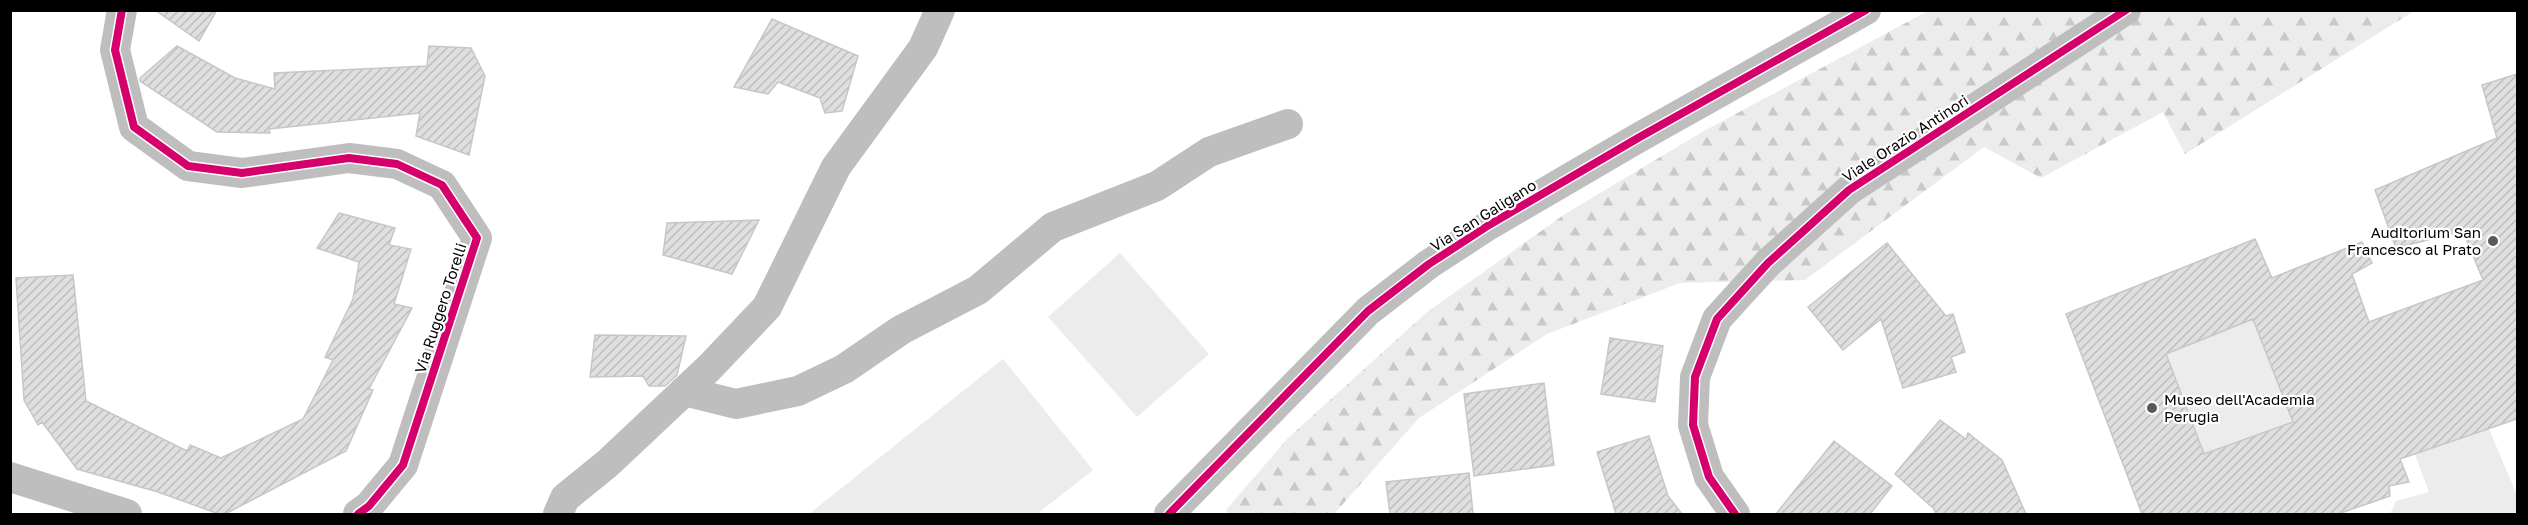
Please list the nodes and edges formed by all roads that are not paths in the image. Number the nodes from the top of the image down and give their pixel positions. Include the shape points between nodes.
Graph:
1 (122, 10) edge
2 (940, 10) edge
3 (1866, 10) edge
4 (2126, 10) edge
5 (1288, 124) dead end
6 (684, 392) junction
7 (10, 477) edge
8 (126, 514) edge
9 (358, 514) edge
10 (558, 514) edge
11 (1169, 514) edge
12 (1735, 514) edge

1 - 9 street, Via Ruggero Torelli via 115,50 134,127 188,166 242,174 349,158 397,164 442,185 477,238 403,465
2 - 6 street via 923,48 836,167 767,307
3 - 11 street, Via San Galigano via 1638,138 1429,264 1368,311
4 - 12 street, Viale Orazio Antinori via 1848,190 1768,263 1718,319 1695,378 1693,425 1709,477
5 - 6 street via 1209,152 1157,186 1053,227 978,290 901,330 844,369 798,391 736,404
6 - 10 street via 566,498
7 - 8 street

